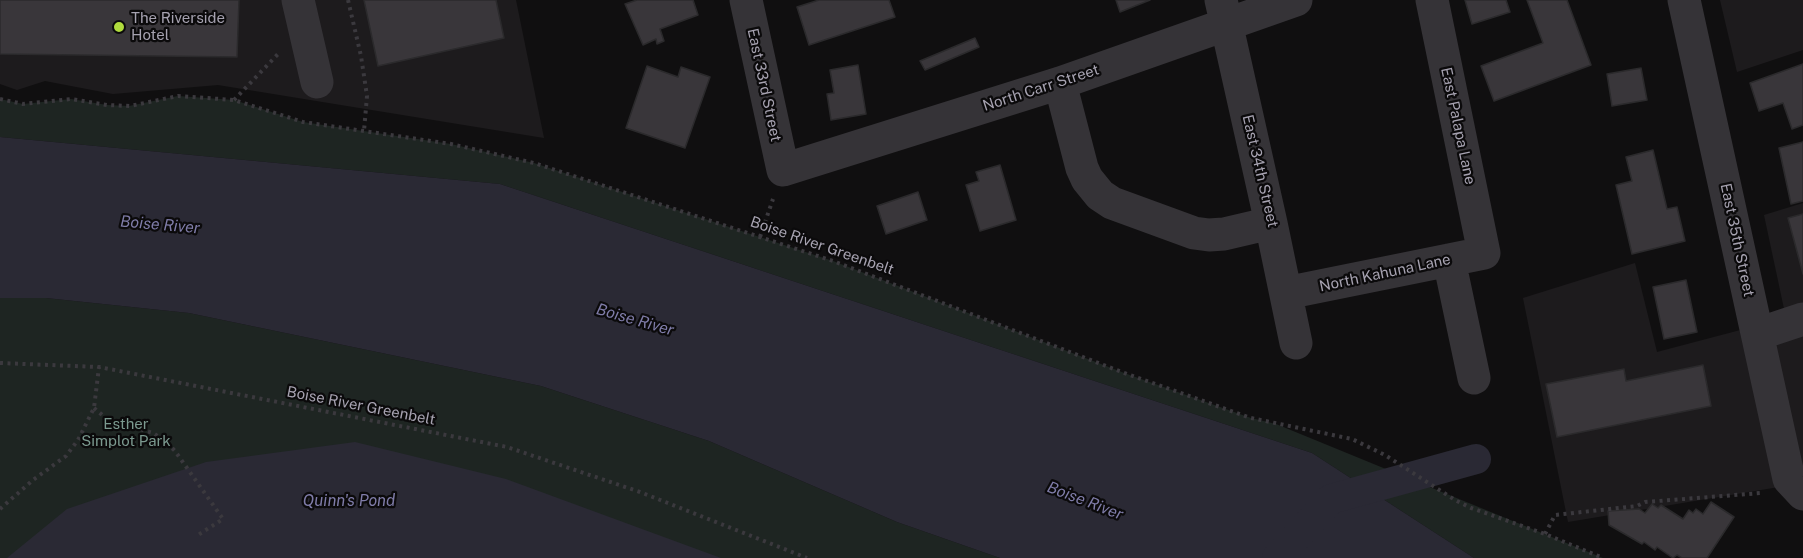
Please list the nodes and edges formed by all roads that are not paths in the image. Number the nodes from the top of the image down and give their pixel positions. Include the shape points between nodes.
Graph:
1 (746, 0) edge
2 (1296, 0) edge
3 (1432, 0) edge
4 (1684, 0) edge
5 (1224, 12) edge
6 (301, 14) edge
7 (317, 82) dead end
8 (1060, 83) junction
9 (783, 170) joint
10 (1271, 223) junction
11 (1484, 253) joint
12 (1449, 260) junction
13 (1286, 293) junction
14 (1803, 319) edge
15 (1758, 334) junction
16 (1296, 344) dead end
17 (1474, 378) dead end
18 (1796, 487) edge

1 - 9 street, East 33rd Street
2 - 5 street, North Carr Street
3 - 11 street, East Palapa Lane
4 - 15 street, East 35th Street
5 - 8 street, North Carr Street
5 - 10 street, East 34th Street
6 - 7 street
8 - 9 street, North Carr Street
8 - 10 street via 1087,179 1112,202 1209,235
10 - 13 street, East 34th Street
11 - 12 street, North Kahuna Lane
12 - 13 street, North Kahuna Lane
12 - 17 street
13 - 16 street, East 34th Street
14 - 15 street
15 - 18 street, East 35th Street

